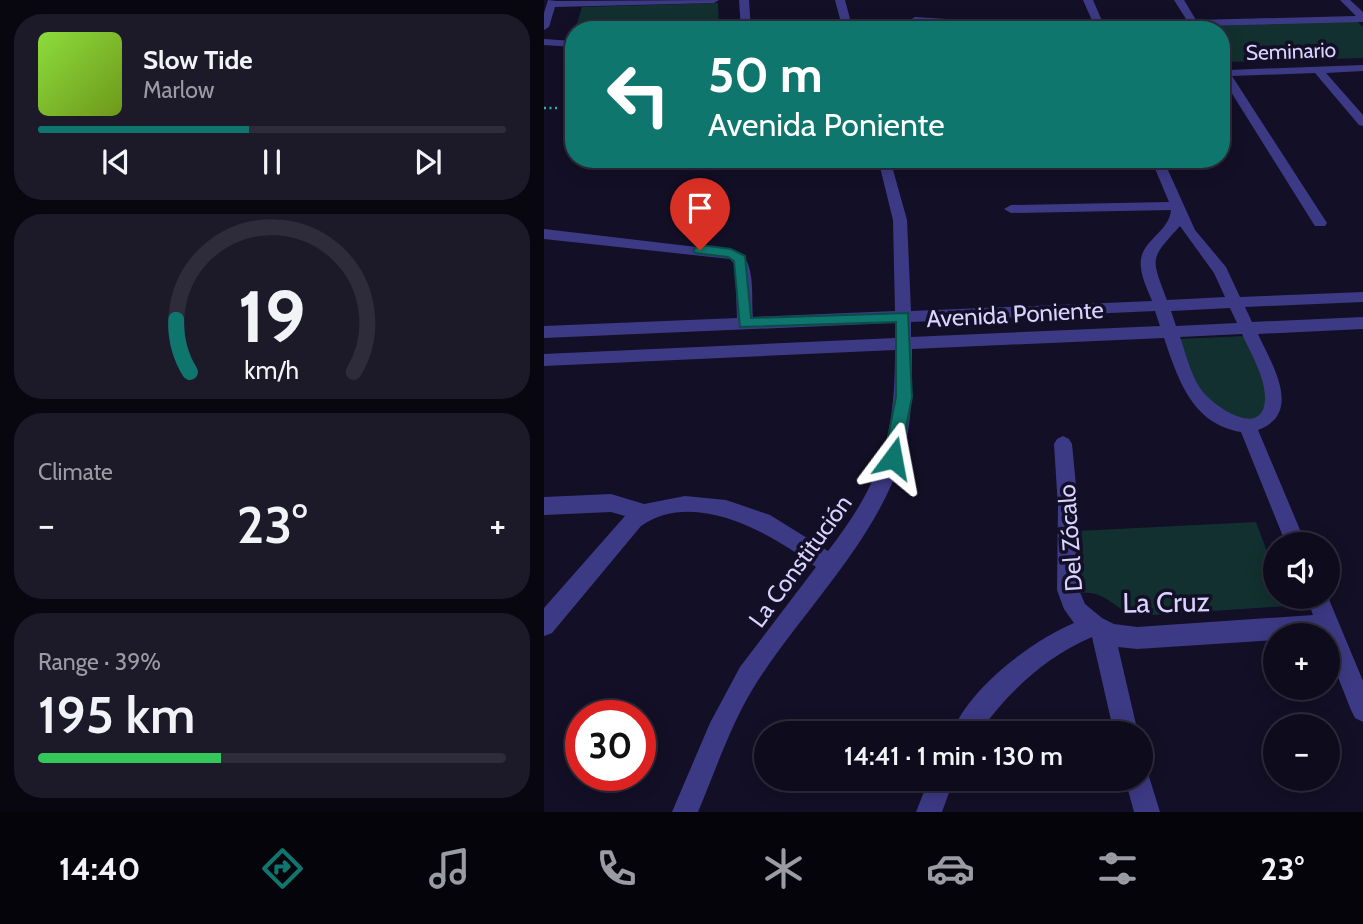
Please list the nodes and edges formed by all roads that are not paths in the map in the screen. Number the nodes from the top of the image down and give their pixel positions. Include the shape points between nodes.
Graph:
1 (714, 0) edge
2 (744, 0) edge
3 (840, 0) edge
4 (1088, 0) edge
5 (1179, 0) edge
6 (1345, 0) edge
7 (553, 2) edge
8 (1363, 18) edge
9 (915, 20) dead end
10 (745, 21) edge
11 (846, 21) edge
12 (931, 21) edge
13 (1097, 21) edge
14 (1192, 21) edge
15 (1230, 24) edge
16 (544, 27) edge
17 (544, 42) edge
18 (565, 43) edge
19 (1363, 68) edge
20 (1318, 70) junction
21 (1230, 71) edge
22 (1230, 83) edge
23 (1363, 123) edge
24 (886, 168) edge
25 (1161, 168) edge
26 (1178, 206) junction
27 (1011, 209) dead end
28 (1320, 223) dead end
29 (544, 234) edge
30 (1363, 297) edge
31 (1236, 303) junction
32 (1160, 306) junction
33 (903, 317) junction
34 (1363, 323) edge
35 (745, 324) junction
36 (1247, 328) junction
37 (544, 332) edge
38 (1169, 332) junction
39 (903, 344) junction
40 (544, 360) edge
41 (1247, 426) junction
42 (1063, 444) dead end
43 (544, 506) edge
44 (643, 513) junction
45 (1291, 532) edge
46 (830, 565) junction
47 (544, 625) edge
48 (1263, 629) edge
49 (1098, 630) junction
50 (1340, 654) edge
51 (1363, 710) edge
52 (973, 721) edge
53 (1123, 721) edge
54 (937, 791) edge
55 (1141, 791) edge
56 (685, 812) edge
57 (929, 812) edge
58 (1147, 812) edge

1 - 7 street
2 - 10 street
3 - 11 street
4 - 13 street
5 - 14 street
6 - 8 street
7 - 16 street
8 - 15 street
9 - 12 street
17 - 18 street
19 - 20 street, Seminario
20 - 21 street, Seminario
20 - 23 street
22 - 28 street
24 - 33 street, La Constitución via 900,220
25 - 26 street
26 - 27 street
26 - 31 street via 1193,239 1221,271
26 - 32 street via 1177,221 1149,251 1148,268
29 - 35 street via 734,255 742,265
30 - 31 street, Avenida Poniente
31 - 32 street, Avenida Poniente
31 - 36 street
32 - 33 street, Avenida Poniente
32 - 38 street
33 - 35 street, Avenida Poniente
33 - 39 street, La Constitución
34 - 36 street, Avenida Poniente
35 - 37 street, Avenida Poniente
36 - 38 street, Avenida Poniente
36 - 41 street via 1275,398 1268,416
38 - 39 street, Avenida Poniente
38 - 41 street via 1195,395 1220,418
39 - 40 street, Avenida Poniente
39 - 46 street, La Constitución via 903,406 893,458 871,507
41 - 45 street
42 - 49 street, Del Zócalo via 1068,590
43 - 44 street via 611,503
44 - 46 street via 672,505 734,508 774,526
44 - 47 street
46 - 56 street, La Constitución via 748,676 718,732
48 - 49 street, La Cruz via 1137,638
49 - 52 street, La Cruz via 1061,639 1025,663
49 - 53 street, Del Zócalo
50 - 51 street
54 - 57 street
55 - 58 street

